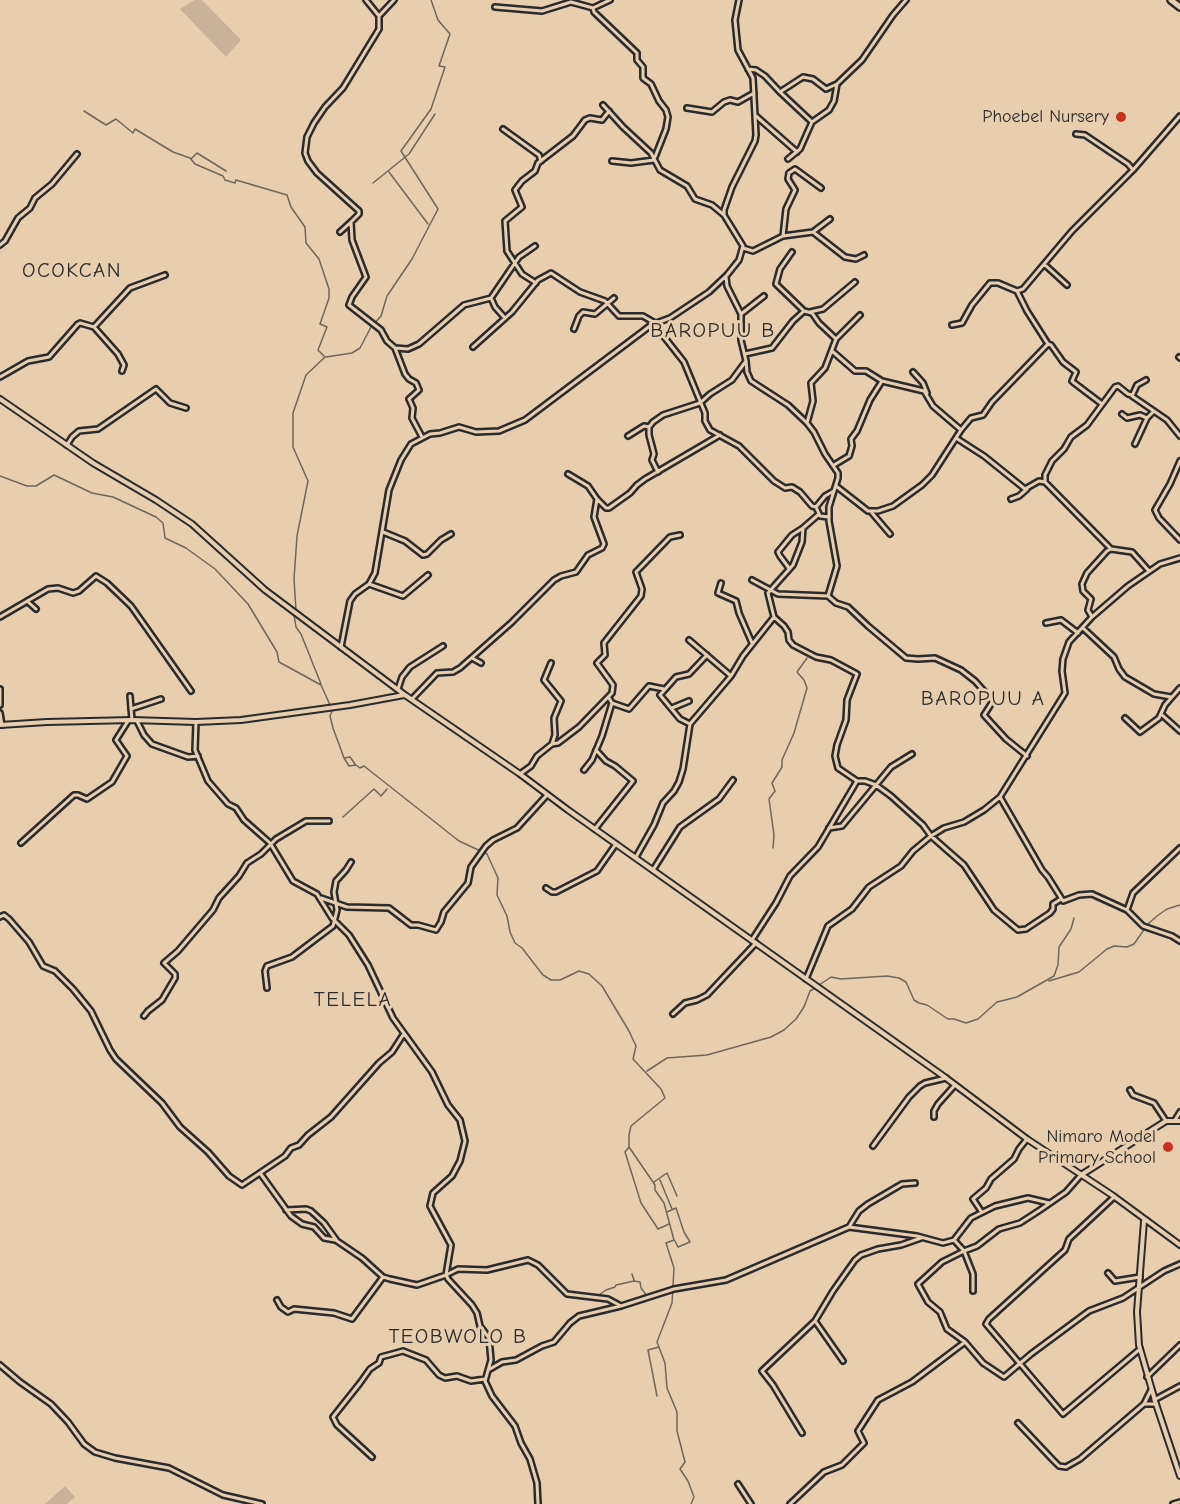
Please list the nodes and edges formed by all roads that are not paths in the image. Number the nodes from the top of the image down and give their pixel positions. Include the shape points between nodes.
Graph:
1 (366, 0) edge
2 (394, 0) edge
3 (610, 0) edge
4 (739, 0) edge
5 (906, 0) edge
6 (1171, 0) edge
7 (495, 7) dead end
8 (1180, 7) edge
9 (593, 8) junction
10 (379, 16) junction
11 (748, 69) junction
12 (837, 84) junction
13 (780, 92) junction
14 (754, 93) junction
15 (603, 105) dead end
16 (687, 108) dead end
17 (609, 111) junction
18 (755, 116) junction
19 (1180, 116) edge
20 (812, 122) junction
21 (503, 129) dead end
22 (1076, 134) dead end
23 (797, 152) junction
24 (77, 154) dead end
25 (654, 159) junction
26 (788, 159) dead end
27 (541, 161) junction
28 (612, 161) dead end
29 (1133, 170) junction
30 (821, 188) dead end
31 (724, 215) junction
32 (830, 219) dead end
33 (351, 222) junction
34 (340, 232) dead end
35 (813, 232) junction
36 (783, 236) junction
37 (0, 245) edge
38 (535, 246) dead end
39 (743, 250) junction
40 (792, 252) dead end
41 (864, 255) dead end
42 (514, 264) junction
43 (1044, 264) junction
44 (165, 275) dead end
45 (727, 275) junction
46 (855, 282) dead end
47 (536, 283) junction
48 (1067, 285) dead end
49 (1017, 291) junction
50 (764, 296) dead end
51 (491, 298) junction
52 (614, 298) dead end
53 (607, 303) junction
54 (804, 311) junction
55 (810, 312) junction
56 (741, 314) junction
57 (860, 315) dead end
58 (505, 318) junction
59 (655, 324) junction
60 (952, 325) dead end
61 (94, 327) junction
62 (574, 329) dead end
63 (836, 339) junction
64 (1048, 344) junction
65 (473, 347) dead end
66 (395, 348) junction
67 (832, 351) junction
68 (745, 354) junction
69 (746, 362) junction
70 (122, 371) dead end
71 (913, 372) dead end
72 (0, 377) edge
73 (1146, 380) dead end
74 (882, 381) junction
75 (1132, 395) junction
76 (929, 396) junction
77 (0, 399) edge
78 (700, 403) junction
79 (1102, 404) junction
80 (186, 408) dead end
81 (1153, 412) junction
82 (1122, 414) dead end
83 (1147, 418) junction
84 (807, 423) junction
85 (650, 427) junction
86 (961, 430) junction
87 (720, 435) junction
88 (628, 436) dead end
89 (1180, 436) edge
90 (422, 437) junction
91 (956, 438) junction
92 (1135, 444) dead end
93 (67, 446) junction
94 (1180, 461) edge
95 (834, 465) junction
96 (658, 472) junction
97 (568, 474) dead end
98 (1045, 482) junction
99 (836, 486) junction
100 (1028, 489) junction
101 (834, 491) junction
102 (597, 499) junction
103 (1011, 499) dead end
104 (816, 507) junction
105 (872, 513) junction
106 (818, 514) junction
107 (829, 517) junction
108 (803, 528) junction
109 (383, 532) junction
110 (451, 534) dead end
111 (890, 534) dead end
112 (680, 535) dead end
113 (1180, 540) edge
114 (1111, 549) junction
115 (1180, 558) edge
116 (788, 571) junction
117 (1149, 571) junction
118 (428, 575) dead end
119 (752, 580) dead end
120 (721, 583) dead end
121 (369, 584) junction
122 (770, 590) junction
123 (828, 596) junction
124 (27, 601) junction
125 (36, 609) dead end
126 (774, 616) junction
127 (0, 617) edge
128 (1092, 617) junction
129 (1046, 623) dead end
130 (1083, 628) junction
131 (1078, 633) junction
132 (689, 640) dead end
133 (752, 643) junction
134 (443, 646) dead end
135 (341, 648) junction
136 (707, 656) junction
137 (472, 658) junction
138 (481, 663) dead end
139 (551, 663) dead end
140 (731, 676) junction
141 (0, 688) edge
142 (1180, 688) edge
143 (398, 689) junction
144 (664, 689) junction
145 (191, 691) dead end
146 (405, 695) junction
147 (130, 696) dead end
148 (609, 698) junction
149 (1171, 698) junction
150 (161, 699) dead end
151 (412, 699) junction
152 (689, 701) dead end
153 (612, 703) junction
154 (0, 705) edge
155 (672, 708) junction
156 (131, 709) junction
157 (0, 713) edge
158 (1161, 714) junction
159 (1125, 718) dead end
160 (132, 721) junction
161 (196, 722) junction
162 (690, 724) junction
163 (1, 725) edge
164 (1180, 731) edge
165 (552, 744) junction
166 (596, 750) junction
167 (912, 754) dead end
168 (198, 756) junction
169 (1027, 756) junction
170 (584, 770) dead end
171 (520, 774) junction
172 (733, 780) dead end
173 (857, 781) junction
174 (876, 785) junction
175 (548, 795) junction
176 (1000, 797) junction
177 (329, 821) dead end
178 (829, 828) junction
179 (595, 829) junction
180 (931, 836) junction
181 (21, 843) dead end
182 (270, 843) junction
183 (616, 844) junction
184 (1180, 848) edge
185 (636, 857) junction
186 (351, 862) dead end
187 (653, 870) junction
188 (546, 888) dead end
189 (321, 898) junction
190 (1061, 899) junction
191 (336, 903) junction
192 (1126, 910) junction
193 (0, 918) edge
194 (335, 920) junction
195 (754, 941) junction
196 (1180, 941) edge
197 (806, 979) junction
198 (267, 988) dead end
199 (673, 1014) dead end
200 (144, 1016) dead end
201 (403, 1035) junction
202 (946, 1078) junction
203 (955, 1084) junction
204 (1130, 1090) dead end
205 (1180, 1112) edge
206 (934, 1117) dead end
207 (1166, 1121) junction
208 (1178, 1121) edge
209 (1028, 1139) junction
210 (873, 1146) dead end
211 (260, 1173) junction
212 (1081, 1175) junction
213 (915, 1183) dead end
214 (1114, 1197) junction
215 (1049, 1203) junction
216 (286, 1210) junction
217 (981, 1211) junction
218 (1144, 1220) junction
219 (849, 1227) junction
220 (923, 1238) junction
221 (337, 1240) junction
222 (954, 1240) junction
223 (1180, 1245) edge
224 (964, 1251) junction
225 (1180, 1264) edge
226 (1108, 1273) dead end
227 (447, 1275) junction
228 (383, 1277) junction
229 (1140, 1277) junction
230 (1139, 1289) junction
231 (973, 1292) dead end
232 (277, 1300) dead end
233 (621, 1306) junction
234 (815, 1321) junction
235 (965, 1342) junction
236 (1180, 1345) edge
237 (1140, 1349) junction
238 (843, 1361) dead end
239 (0, 1365) edge
240 (1019, 1365) junction
241 (486, 1373) junction
242 (1147, 1377) junction
243 (485, 1380) junction
244 (1180, 1386) edge
245 (1151, 1388) junction
246 (1155, 1402) junction
247 (1144, 1404) junction
248 (1018, 1424) dead end
249 (802, 1433) dead end
250 (372, 1457) dead end
251 (1180, 1476) edge
252 (738, 1484) dead end
253 (1180, 1502) edge
254 (262, 1504) edge
255 (538, 1504) edge
256 (751, 1504) edge
257 (789, 1504) edge
258 (1173, 1504) edge

1 - 10 street
2 - 10 street
3 - 9 street
4 - 11 street via 735,20 738,50
5 - 12 street via 862,60
6 - 8 main road
7 - 9 street via 542,11 571,2
9 - 25 street via 638,55 643,78 666,110 666,129
10 - 33 street via 379,29 343,88 314,123 305,146 314,169 359,211
11 - 13 street via 765,76
11 - 14 street
12 - 13 street via 829,90 803,77
12 - 20 street via 832,107
13 - 20 street
14 - 16 street via 738,102 724,102 712,112
14 - 18 street
15 - 17 street
17 - 25 street
17 - 27 street via 602,120 585,120 573,136
18 - 23 street
18 - 31 street via 755,141 732,187
19 - 29 street
20 - 23 street
21 - 27 street via 539,155
22 - 29 street via 1085,135
23 - 26 street
24 - 37 street via 18,218
25 - 28 street
25 - 31 street via 660,170 687,186 695,199
27 - 42 street via 515,190 522,207 504,224 507,251
29 - 43 street
30 - 36 street via 795,169 789,173 795,190 786,209
31 - 39 street
32 - 35 street
33 - 34 street
33 - 66 street via 352,240 366,277 349,305 381,330
35 - 36 street
35 - 41 street via 845,257 856,259
36 - 39 street via 753,251
38 - 42 street
39 - 45 street
40 - 54 street via 780,269 777,285
42 - 47 street
42 - 51 street
43 - 48 street
43 - 49 street
44 - 61 street via 130,288
45 - 56 street via 727,285
45 - 59 street via 709,292
46 - 55 street via 823,309
47 - 53 street via 552,273 573,288
47 - 58 street
49 - 60 street via 990,283 962,323
49 - 64 street
50 - 56 street
51 - 58 street
51 - 66 street via 464,304 419,344 408,349
52 - 53 street
53 - 59 street via 619,316 643,316
53 - 62 street via 595,314 583,312
54 - 55 street
54 - 68 street via 772,348
55 - 63 street
56 - 68 street
57 - 63 street
58 - 65 street
59 - 78 street via 684,362
59 - 90 street via 512,427 482,432 459,427
61 - 70 street via 118,354 124,365
61 - 72 street via 80,323 49,357 28,361
63 - 67 street
64 - 79 street via 1076,372 1071,381
64 - 86 street via 981,417 971,418
66 - 90 street via 405,374 419,390 410,399 412,418
67 - 74 street via 855,371 870,372
67 - 84 street via 825,368 811,383 813,401
68 - 69 street
69 - 78 street via 732,380
69 - 84 street via 752,381
71 - 76 street
73 - 75 street via 1137,385
74 - 76 street
74 - 95 street via 851,439 849,456
75 - 79 street via 1118,386
75 - 81 street
76 - 86 street via 933,406
77 - 93 street
78 - 85 street via 663,415
78 - 87 street via 707,426
79 - 98 street via 1052,461
80 - 93 street via 170,404 156,389 98,429 79,431
81 - 83 street
81 - 89 street via 1167,420
82 - 83 street
83 - 92 street
84 - 95 street
85 - 88 street via 644,426
85 - 96 street via 652,460
86 - 91 street
87 - 96 street
87 - 104 street via 743,450 774,481 785,488 795,488
90 - 109 street via 408,447 393,479
91 - 100 street
91 - 105 street via 922,485 893,506
93 - 135 street via 192,524 265,590
94 - 113 street via 1155,510
95 - 99 street via 838,473
96 - 102 street via 609,508
97 - 102 street via 588,486
98 - 100 street via 1038,481
98 - 114 street
99 - 101 street
99 - 105 street
100 - 103 street
101 - 104 street
101 - 107 street
102 - 137 street via 594,517 602,548 588,555 573,574 554,580
104 - 106 street
105 - 111 street
106 - 107 street
106 - 108 street
107 - 123 street via 837,566
108 - 116 street via 802,542
108 - 116 street via 778,552
109 - 110 street via 405,541 423,555
109 - 121 street
112 - 148 street via 670,537 636,572 641,596 604,643 605,655 597,663 613,685
114 - 117 street via 1132,552
114 - 128 street via 1082,584 1091,599 1088,610
115 - 117 street
116 - 122 street
117 - 128 street
118 - 121 street via 403,596
119 - 122 street
120 - 133 street via 718,593 736,601
121 - 135 street via 350,601
122 - 123 street via 789,595
122 - 126 street via 768,598
123 - 169 street via 848,607 906,658 934,658 975,681 993,700 984,715
124 - 125 street
124 - 127 street
124 - 145 street via 51,588 76,592 96,576 107,582 131,606
126 - 133 street
126 - 173 street via 793,645 857,674 835,756 838,768
128 - 130 street
129 - 131 street via 1061,620
130 - 131 street
130 - 149 street via 1114,657 1125,677 1154,694
131 - 169 street via 1066,647 1063,659 1065,693
132 - 136 street
133 - 140 street
134 - 143 street via 410,667
135 - 143 street
136 - 140 street
136 - 144 street via 689,674 676,677
137 - 138 street
137 - 151 street via 455,671 437,673
139 - 165 street via 544,681 561,704 555,714
140 - 162 street
141 - 154 street
142 - 149 street
143 - 146 street
144 - 153 street via 649,686 629,710
144 - 155 street via 660,697
146 - 151 street
146 - 161 street via 241,720
147 - 156 street
148 - 153 street
148 - 165 street via 579,727
149 - 158 street
150 - 156 street
151 - 171 street
152 - 155 street
153 - 166 street
155 - 162 street
156 - 160 street
157 - 163 street
158 - 159 street via 1140,732
158 - 164 street
160 - 161 street
160 - 163 street
160 - 168 street via 152,744 188,757
160 - 181 street via 116,739 127,756 112,782 87,799 74,795
161 - 168 street
162 - 185 street via 679,782 663,803
165 - 171 street
166 - 170 street
166 - 179 street via 633,781
167 - 174 street via 891,767
168 - 182 street via 208,781
169 - 176 street
171 - 175 street
172 - 187 street via 719,799 680,827
173 - 174 street
173 - 178 street
174 - 178 street via 842,826
174 - 180 street
175 - 179 street
175 - 191 street via 517,828 486,846 471,867 468,883 444,912 436,930 409,924 389,908
176 - 180 street via 964,822
176 - 190 street
177 - 182 street via 307,820
178 - 195 street via 818,847 790,876
179 - 183 street
180 - 190 street via 964,865 994,910 1018,930 1050,913 1054,902
180 - 197 street via 901,866 868,887 852,909 828,926
182 - 189 street via 293,881
182 - 200 street via 247,863 213,910 164,963 175,974 175,980 161,1001
183 - 185 street
183 - 188 street via 597,871 556,892
184 - 192 street via 1133,893
185 - 187 street
186 - 191 street via 336,881
187 - 195 street
189 - 191 street
189 - 194 street
190 - 192 street via 1066,902 1092,894
191 - 194 street
192 - 196 street via 1143,926
193 - 211 street via 4,915 9,919 43,966 55,971 73,989 91,1011 116,1059 228,1176 243,1185
194 - 198 street via 332,927 291,958 267,966
194 - 201 street via 362,954
195 - 197 street
195 - 199 street via 707,994 685,1003
197 - 202 street
201 - 211 street via 331,1117
201 - 227 street via 432,1072 465,1135 456,1171 433,1193 430,1203 451,1245
202 - 203 street
202 - 210 street via 920,1086
203 - 206 street via 934,1111
203 - 209 street
204 - 207 street via 1154,1103
205 - 208 street
207 - 208 street
207 - 212 street
209 - 212 street
209 - 217 street via 973,1200
211 - 216 street
212 - 214 street
212 - 215 street
213 - 219 street via 902,1184 868,1204
214 - 218 street
214 - 240 street via 1069,1239 1065,1250 987,1321
215 - 217 street via 1028,1198
215 - 224 street via 1020,1223 999,1229
216 - 221 street via 324,1238
216 - 221 street via 311,1211
217 - 222 street
218 - 223 street
218 - 229 street
219 - 220 street
219 - 233 street via 726,1281 674,1289
220 - 222 street via 943,1243
220 - 234 street via 873,1250 855,1260
221 - 228 street
222 - 224 street
224 - 231 street via 973,1274
224 - 235 street via 942,1262 918,1284 928,1302 940,1312 947,1329
225 - 230 street
226 - 229 street via 1115,1281
227 - 228 street via 417,1285
227 - 233 street via 458,1269 487,1270 528,1260 567,1294 608,1299
227 - 241 street via 472,1305 489,1338 491,1359
228 - 232 street via 352,1319 334,1313 294,1309 288,1312
229 - 230 street
230 - 237 street
230 - 240 street via 1089,1311
233 - 241 street via 579,1316 554,1342 498,1364
234 - 238 street
234 - 249 street via 762,1371
235 - 240 street via 983,1363 1002,1376 1008,1376
235 - 257 street via 912,1382 878,1400 858,1431 864,1443 843,1465 824,1472
236 - 242 street
237 - 240 street via 1063,1414
237 - 242 street
239 - 254 street via 51,1404 95,1452 169,1468 223,1495
241 - 243 street
242 - 245 street
243 - 250 street via 445,1378 426,1360 403,1351 381,1357 333,1417
243 - 255 street via 515,1426 530,1460
244 - 246 street
245 - 246 street
245 - 247 street
246 - 247 street
246 - 251 street
247 - 248 street via 1066,1467 1059,1466
252 - 256 street
253 - 258 street

